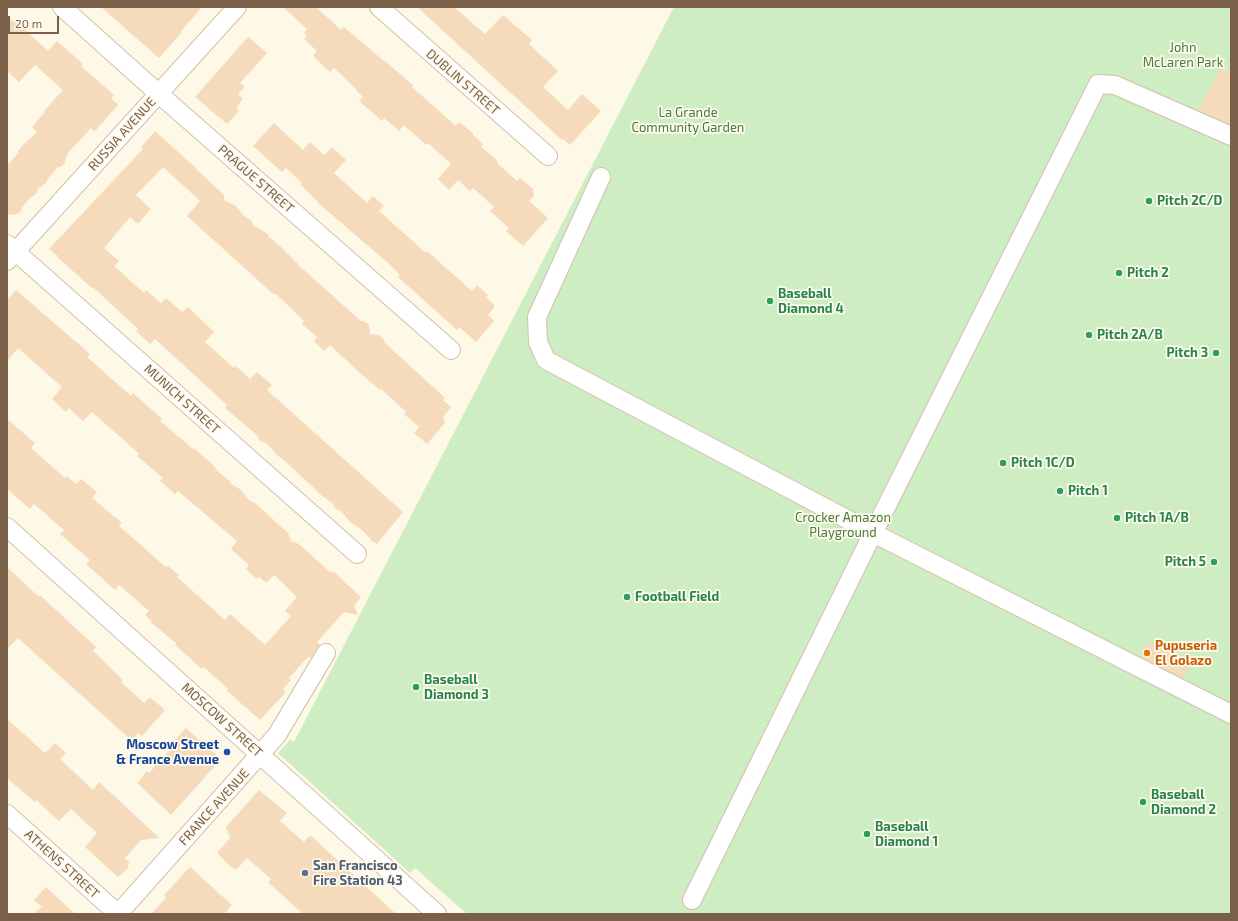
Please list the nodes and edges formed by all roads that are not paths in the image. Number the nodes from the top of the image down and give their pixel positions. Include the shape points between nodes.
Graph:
1 (62, 7) edge
2 (237, 7) edge
3 (379, 7) edge
4 (159, 94) junction
5 (1231, 136) edge
6 (548, 156) dead end
7 (601, 178) dead end
8 (10, 252) edge
9 (451, 350) dead end
10 (7, 527) edge
11 (873, 533) junction
12 (357, 554) dead end
13 (326, 652) dead end
14 (1231, 714) edge
15 (260, 755) junction
16 (7, 814) edge
17 (692, 900) dead end
18 (118, 914) edge
19 (437, 914) edge

1 - 4 street, PRAGUE STREET
2 - 4 street, RUSSIA AVENUE
3 - 6 street, DUBLIN STREET
4 - 8 street, RUSSIA AVENUE
4 - 9 street, PRAGUE STREET
5 - 11 street via 1115,85 1098,84
7 - 11 street via 537,317 538,342 546,360
8 - 12 street, MUNICH STREET
10 - 15 street, MOSCOW STREET
11 - 14 street
11 - 17 street
13 - 15 street, FRANCE AVENUE via 277,735
15 - 18 street, FRANCE AVENUE
15 - 19 street, MOSCOW STREET
16 - 18 street, ATHENS STREET

